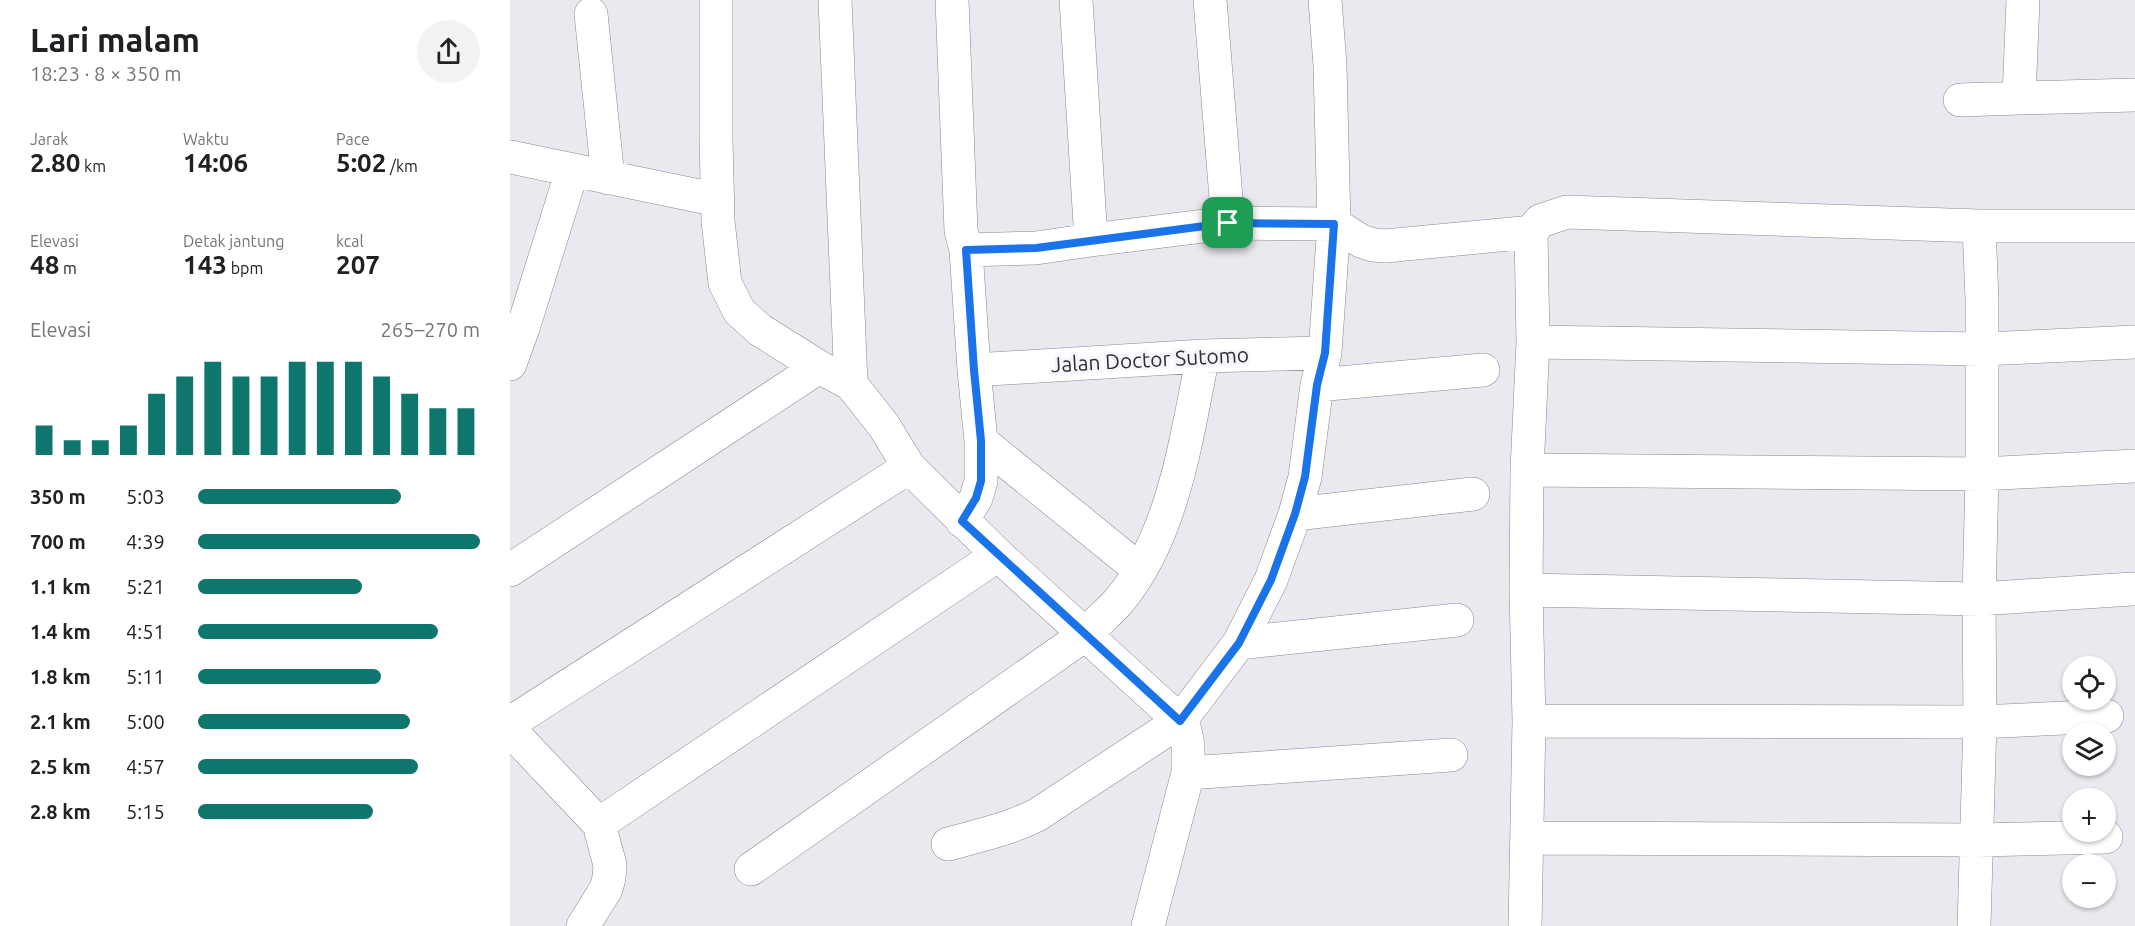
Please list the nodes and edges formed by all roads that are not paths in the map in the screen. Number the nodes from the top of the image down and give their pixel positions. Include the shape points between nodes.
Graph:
1 (716, 0) edge
2 (835, 0) edge
3 (952, 0) edge
4 (1076, 0) edge
5 (1210, 0) edge
6 (1325, 0) edge
7 (2023, 0) edge
8 (591, 14) dead end
9 (2135, 95) edge
10 (2019, 98) junction
11 (1960, 100) dead end
12 (510, 157) edge
13 (572, 171) junction
14 (608, 178) junction
15 (718, 200) junction
16 (1228, 223) junction
17 (1334, 224) junction
18 (1979, 226) junction
19 (2135, 226) edge
20 (1531, 232) junction
21 (1091, 240) junction
22 (966, 250) junction
23 (523, 283) edge
24 (1533, 342) junction
25 (2135, 342) edge
26 (1983, 349) junction
27 (1325, 353) junction
28 (1203, 356) junction
29 (510, 364) edge
30 (819, 367) junction
31 (974, 370) junction
32 (1483, 370) dead end
33 (851, 384) junction
34 (1317, 385) junction
35 (981, 441) junction
36 (2135, 466) edge
37 (909, 467) junction
38 (1527, 470) junction
39 (1982, 474) junction
40 (1473, 494) dead end
41 (1295, 514) junction
42 (962, 521) junction
43 (998, 555) junction
44 (510, 570) edge
45 (1140, 570) junction
46 (2132, 589) dead end
47 (1526, 590) junction
48 (1979, 599) junction
49 (1457, 620) dead end
50 (1086, 634) junction
51 (1239, 643) junction
52 (2107, 716) dead end
53 (1180, 721) junction
54 (1529, 721) junction
55 (1980, 722) junction
56 (510, 723) edge
57 (510, 730) edge
58 (1451, 754) dead end
59 (1188, 773) junction
60 (599, 824) junction
61 (1528, 838) junction
62 (2062, 838) edge
63 (1977, 840) junction
64 (948, 844) dead end
65 (751, 868) dead end
66 (583, 926) edge
67 (1148, 926) edge
68 (1525, 926) edge
69 (1974, 926) edge

1 - 15 street
2 - 33 street
3 - 22 street via 961,231
4 - 21 street
5 - 16 street
6 - 17 street
7 - 10 street
8 - 14 street
9 - 10 street
10 - 11 street
12 - 13 street
13 - 14 street
13 - 23 street
14 - 15 street
15 - 30 street via 725,283 739,311 760,330
16 - 17 street
16 - 21 street
17 - 20 street via 1361,241 1379,246
17 - 27 street
18 - 19 street
18 - 20 street via 1567,212 1540,221
18 - 26 street
20 - 24 street
21 - 22 street via 1036,248
22 - 31 street
23 - 29 street via 523,328
24 - 26 street
24 - 38 street
25 - 26 street
26 - 39 street
27 - 28 street, Jalan Doctor Sutomo
27 - 34 street
28 - 31 street, Jalan Doctor Sutomo
28 - 45 street via 1180,469 1157,537
30 - 33 street
30 - 44 street
31 - 35 street
32 - 34 street
33 - 37 street
34 - 41 street via 1305,477
35 - 42 street via 981,481
35 - 45 street
36 - 39 street
37 - 42 street
37 - 56 street
38 - 39 street
38 - 47 street
39 - 48 street
40 - 41 street
41 - 51 street via 1271,580
42 - 43 street
43 - 50 street
43 - 60 street
45 - 50 street via 1119,601
46 - 48 street
47 - 48 street
47 - 54 street
48 - 55 street
49 - 51 street
50 - 53 street
50 - 65 street
51 - 53 street
52 - 55 street
53 - 59 street via 1188,746
53 - 64 street via 1022,823
54 - 55 street
54 - 61 street
55 - 63 street
57 - 60 street
58 - 59 street
59 - 67 street
60 - 66 street via 610,865 609,878
61 - 63 street
61 - 68 street
62 - 63 street
63 - 69 street

